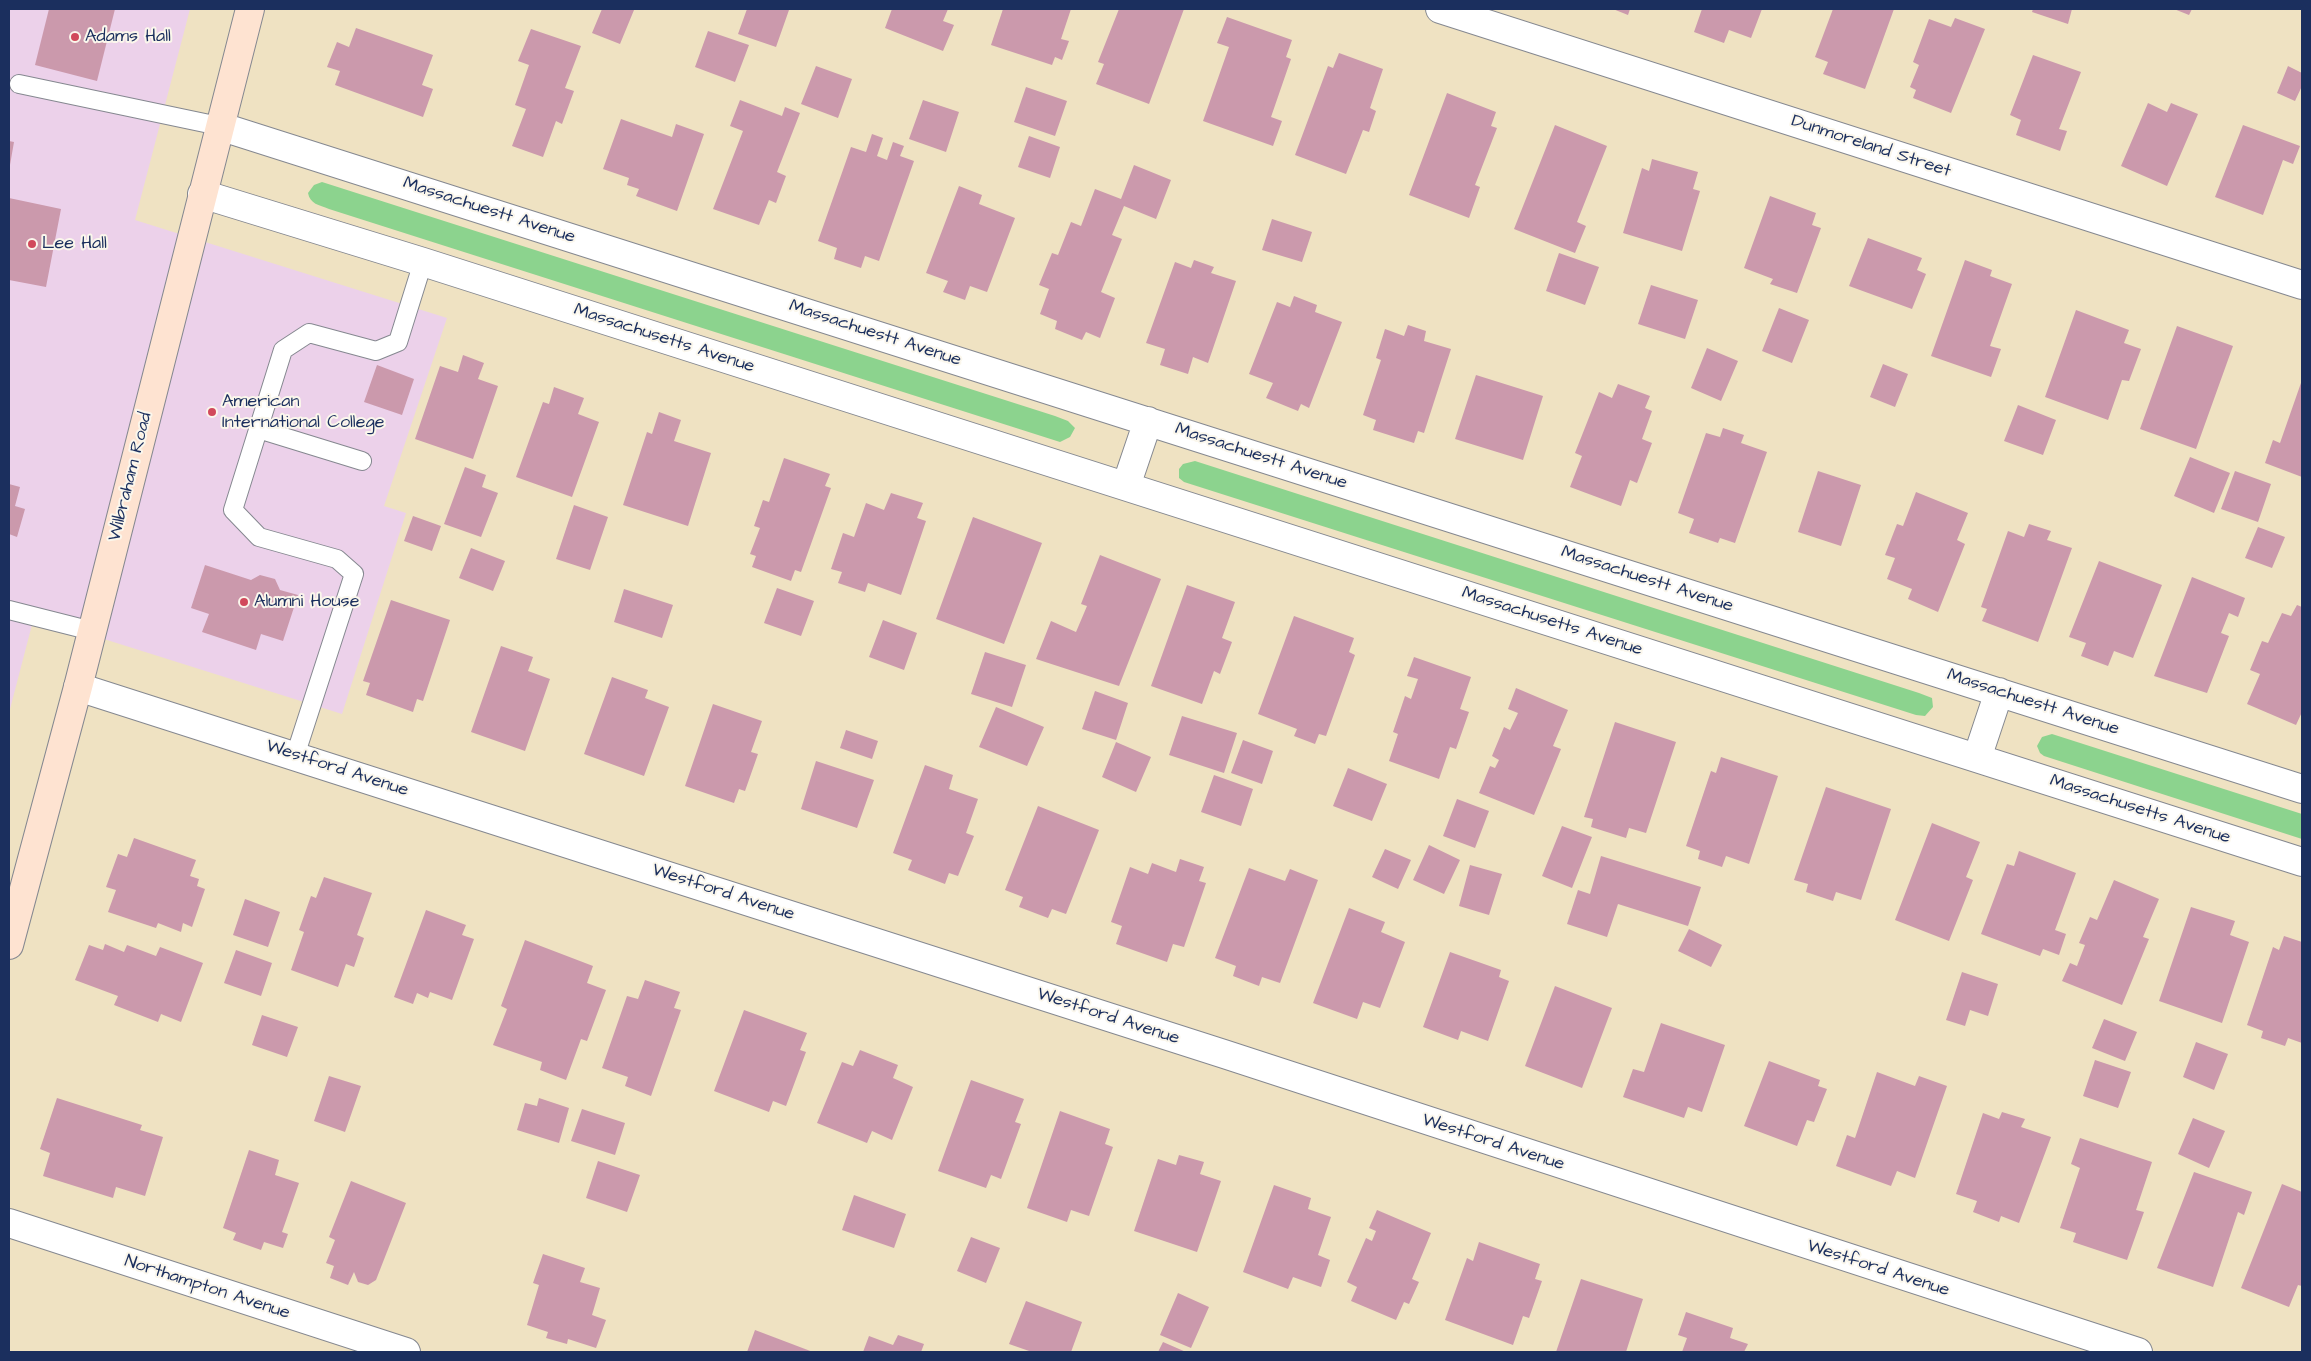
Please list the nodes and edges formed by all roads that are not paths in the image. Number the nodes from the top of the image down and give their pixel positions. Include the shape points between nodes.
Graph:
1 (250, 9) edge
2 (1440, 9) edge
3 (19, 84) dead end
4 (219, 126) junction
5 (202, 194) junction
6 (423, 262) junction
7 (2302, 285) edge
8 (1148, 421) junction
9 (258, 429) junction
10 (362, 461) dead end
11 (1126, 486) junction
12 (9, 610) edge
13 (92, 631) junction
14 (78, 687) junction
15 (1999, 692) junction
16 (295, 756) junction
17 (1977, 758) junction
18 (2302, 789) edge
19 (2302, 862) edge
20 (9, 945) edge
21 (9, 1223) edge
22 (406, 1352) edge
23 (2138, 1352) edge

1 - 4 main road, Wilbraham Road
2 - 7 street, Dunmoreland Street
3 - 4 lane
4 - 5 main road, Wilbraham Road
4 - 8 street, Massachuestt Avenue
5 - 6 street, Massachusetts Avenue
5 - 13 main road, Wilbraham Road
6 - 9 lane via 398,342 376,351 309,333 282,350
6 - 11 street, Massachusetts Avenue
8 - 11 street
8 - 15 street, Massachuestt Avenue
9 - 10 lane
9 - 16 lane via 233,510 259,537 337,559 354,574
11 - 17 street, Massachusetts Avenue
12 - 13 lane
13 - 14 main road, Wilbraham Road
14 - 16 street, Westford Avenue
14 - 20 main road, Wilbraham Road
15 - 17 street
15 - 18 street, Massachuestt Avenue
16 - 23 street, Westford Avenue
17 - 19 street, Massachusetts Avenue
21 - 22 street, Northampton Avenue

